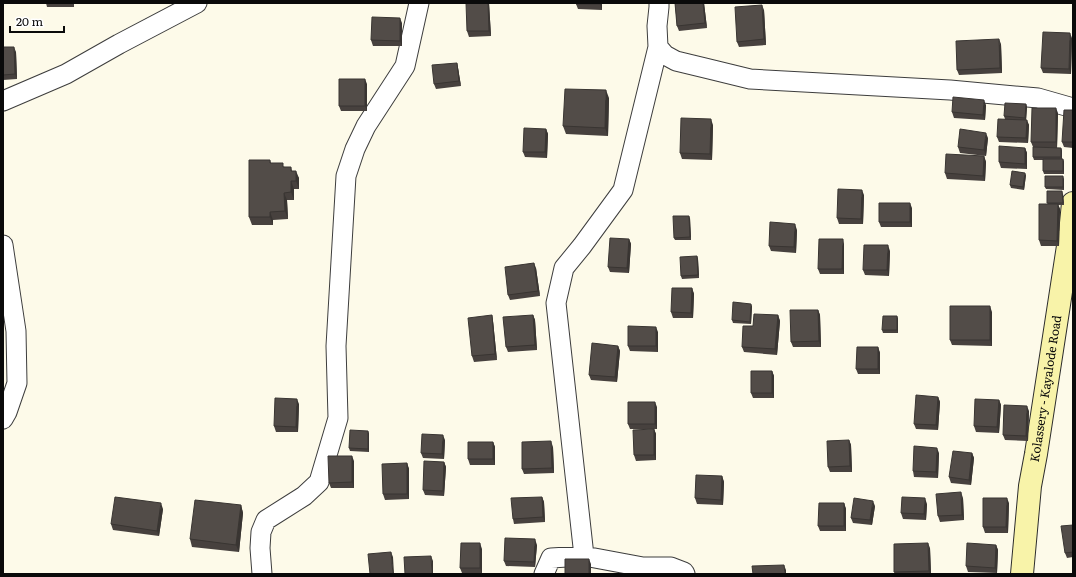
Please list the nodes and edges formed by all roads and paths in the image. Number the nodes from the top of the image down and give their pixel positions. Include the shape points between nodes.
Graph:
1 (197, 3) edge
2 (419, 3) edge
3 (659, 3) edge
4 (658, 47) junction
5 (3, 101) edge
6 (1073, 108) edge
7 (1073, 203) edge
8 (3, 245) edge
9 (3, 419) edge
10 (584, 556) junction
11 (262, 574) edge
12 (544, 574) edge
13 (686, 574) edge
14 (1022, 574) edge

1 - 5 street via 66,74
2 - 11 street via 405,66 366,126 346,176 336,346 338,418 319,482 304,496 266,520 261,532
3 - 4 street
4 - 6 street via 665,56 676,61 750,79 950,90 1038,98
4 - 10 street via 623,190 564,268 556,303
7 - 14 main road, Kolassery - Kayalode Road via 1030,486
8 - 9 street via 16,331 17,383
10 - 12 street via 551,558
10 - 13 street via 643,568 672,568

